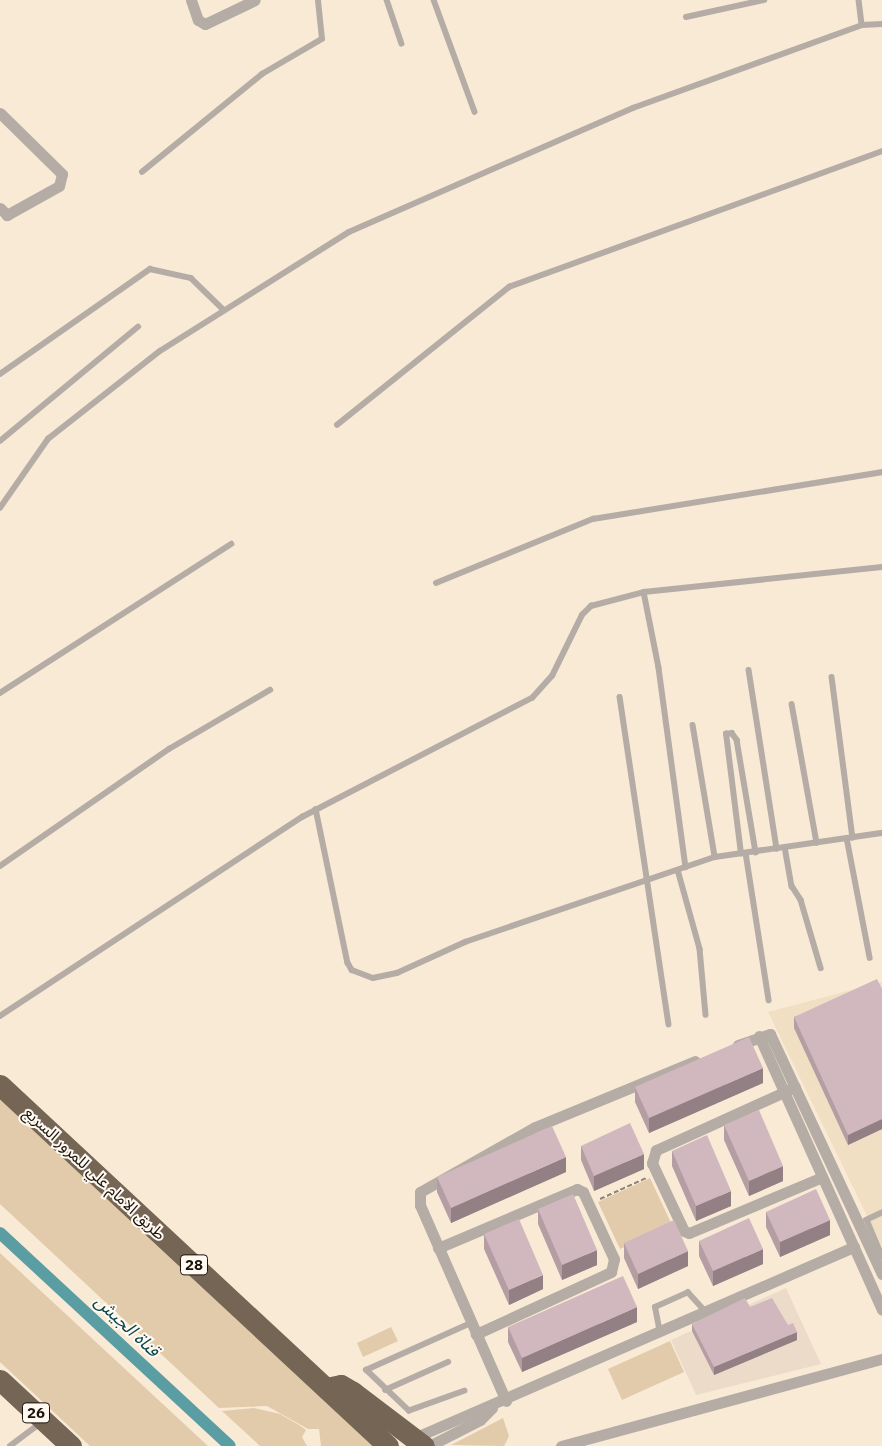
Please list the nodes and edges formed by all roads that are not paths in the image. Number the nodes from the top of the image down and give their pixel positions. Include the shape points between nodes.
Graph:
1 (191, 0) edge
2 (254, 0) edge
3 (318, 0) edge
4 (387, 0) edge
5 (434, 0) edge
6 (764, 0) edge
7 (859, 0) edge
8 (686, 17) dead end
9 (882, 24) edge
10 (862, 25) junction
11 (402, 44) dead end
12 (475, 112) dead end
13 (0, 113) edge
14 (882, 151) edge
15 (142, 172) dead end
16 (2, 215) edge
17 (223, 309) junction
18 (138, 327) dead end
19 (0, 374) edge
20 (337, 425) dead end
21 (0, 441) edge
22 (882, 472) edge
23 (0, 508) edge
24 (231, 544) dead end
25 (882, 567) edge
26 (436, 583) dead end
27 (644, 592) junction
28 (749, 670) dead end
29 (832, 677) dead end
30 (270, 690) dead end
31 (0, 693) edge
32 (620, 696) dead end
33 (792, 704) dead end
34 (693, 725) dead end
35 (316, 808) junction
36 (882, 833) edge
37 (850, 838) junction
38 (817, 843) junction
39 (785, 847) junction
40 (777, 849) junction
41 (756, 852) junction
42 (744, 854) junction
43 (715, 857) junction
44 (0, 866) edge
45 (686, 867) junction
46 (678, 870) junction
47 (645, 881) junction
48 (870, 958) dead end
49 (821, 968) dead end
50 (769, 1000) dead end
51 (706, 1015) dead end
52 (0, 1016) edge
53 (669, 1024) dead end
54 (724, 1050) edge
55 (706, 1057) edge
56 (0, 1085) edge
57 (790, 1090) junction
58 (822, 1177) junction
59 (882, 1213) edge
60 (854, 1247) junction
61 (438, 1248) junction
62 (882, 1256) edge
63 (882, 1274) edge
64 (882, 1310) edge
65 (706, 1312) junction
66 (473, 1328) junction
67 (660, 1333) junction
68 (882, 1359) edge
69 (448, 1362) dead end
70 (0, 1380) edge
71 (326, 1388) junction
72 (385, 1390) junction
73 (465, 1391) dead end
74 (506, 1401) junction
75 (492, 1408) junction
76 (43, 1420) junction
77 (422, 1443) edge
78 (10, 1446) edge
79 (71, 1446) edge
80 (388, 1446) edge
81 (561, 1446) edge

1 - 2 street via 198,20 214,24
3 - 15 lane via 322,39 262,74
4 - 11 lane
5 - 12 lane
6 - 8 lane
7 - 10 lane
9 - 10 lane
10 - 17 lane via 642,105 555,146 404,205 349,232
13 - 16 street via 62,174 59,186
14 - 20 lane via 509,287
17 - 19 lane via 191,278 150,270
17 - 23 lane via 160,350 48,439
18 - 21 lane
22 - 26 lane via 593,519
24 - 31 lane
25 - 27 lane
27 - 35 lane via 592,606 582,615 552,676 532,698
27 - 45 lane via 660,668
28 - 40 lane
29 - 37 lane
30 - 44 lane via 169,749
32 - 47 lane
33 - 38 lane
34 - 43 lane
35 - 47 lane via 348,963 352,970 373,978 397,973 465,942
35 - 52 lane
36 - 37 lane
37 - 38 lane
37 - 48 lane
38 - 39 lane
39 - 40 lane
39 - 49 lane via 792,886 801,900
40 - 41 lane
41 - 42 lane
41 - 42 lane via 737,740 732,733 726,734
42 - 43 lane
42 - 50 lane
43 - 45 lane
45 - 46 lane
46 - 47 lane
46 - 51 lane via 700,949
47 - 53 lane
54 - 57 street via 770,1034
55 - 61 street via 562,1115 423,1188 418,1200
56 - 71 highway, طريق الامام علي للمرور السريع / 28
57 - 58 street
57 - 58 street via 656,1150 652,1162 684,1231 689,1233
57 - 63 street
58 - 60 street
59 - 62 lane via 867,1220
60 - 64 street
60 - 65 street
61 - 66 street
61 - 66 street via 570,1189 583,1192 614,1259 611,1272
65 - 67 street
65 - 67 lane via 688,1292 655,1307
66 - 72 lane via 366,1368
66 - 74 street
67 - 74 street
68 - 81 street
69 - 72 lane
70 - 76 highway, 26
71 - 77 highway via 341,1385
71 - 80 highway, طريق الامام علي للمرور السريع / 28
72 - 73 lane via 410,1411
74 - 75 street
75 - 77 street
75 - 77 street via 480,1420
76 - 78 lane
76 - 79 highway, 26

